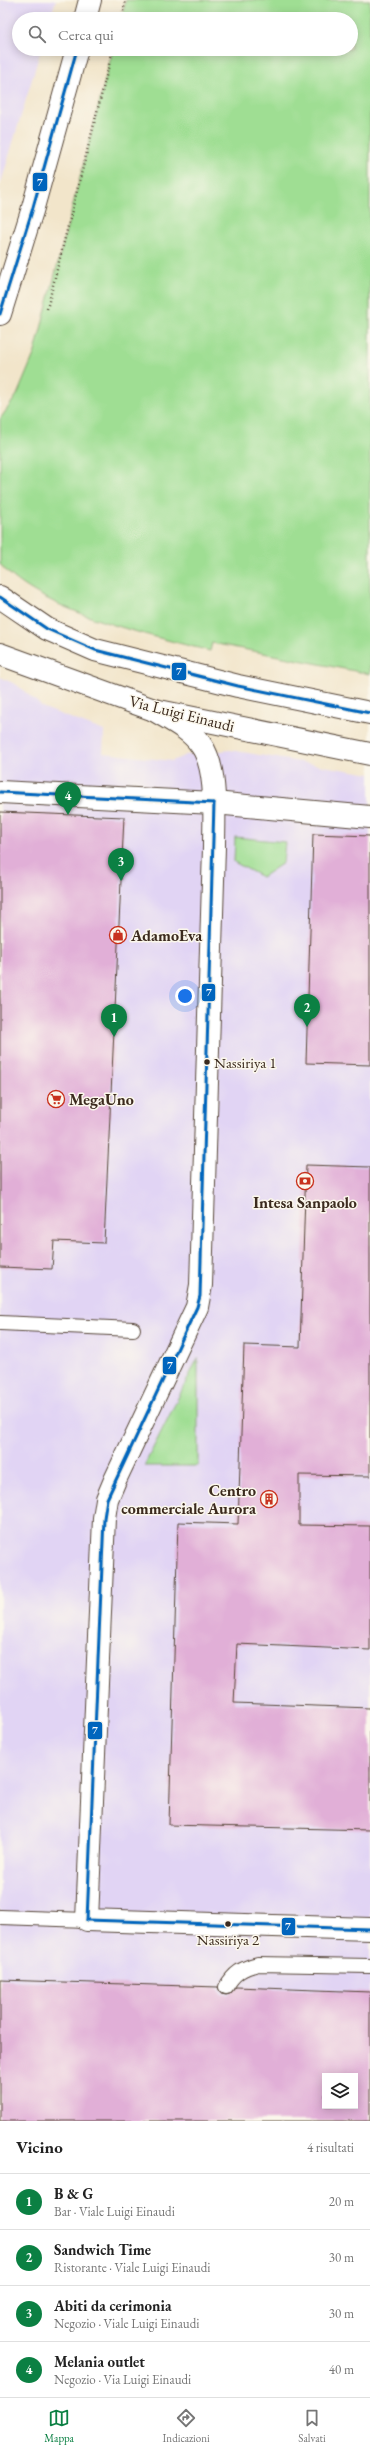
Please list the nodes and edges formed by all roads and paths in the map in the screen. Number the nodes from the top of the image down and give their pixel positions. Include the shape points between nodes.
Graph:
1 (90, 0) edge
2 (126, 0) edge
3 (87, 12) edge
4 (123, 12) edge
5 (75, 56) edge
6 (111, 56) edge
7 (46, 309) dead end
8 (0, 314) edge
9 (0, 598) edge
10 (0, 654) edge
11 (154, 710) junction
12 (370, 713) edge
13 (370, 754) edge
14 (0, 792) edge
15 (214, 804) junction
16 (370, 817) edge
17 (0, 1322) edge
18 (133, 1329) dead end
19 (0, 1917) edge
20 (87, 1920) junction
21 (370, 1929) edge
22 (370, 1966) edge
23 (226, 1987) dead end

1 - 3 street
2 - 4 path
5 - 8 street
6 - 7 path
9 - 12 street via 47,629 95,650 238,686
10 - 11 street, Via Luigi Einaudi
11 - 13 street, Via Luigi Einaudi
11 - 15 street via 184,729 200,744 210,765
14 - 15 street
15 - 16 street
15 - 20 street via 200,1296 194,1314 114,1480 105,1512
17 - 18 lane
19 - 20 lane
20 - 21 street
22 - 23 lane via 258,1964 243,1967

